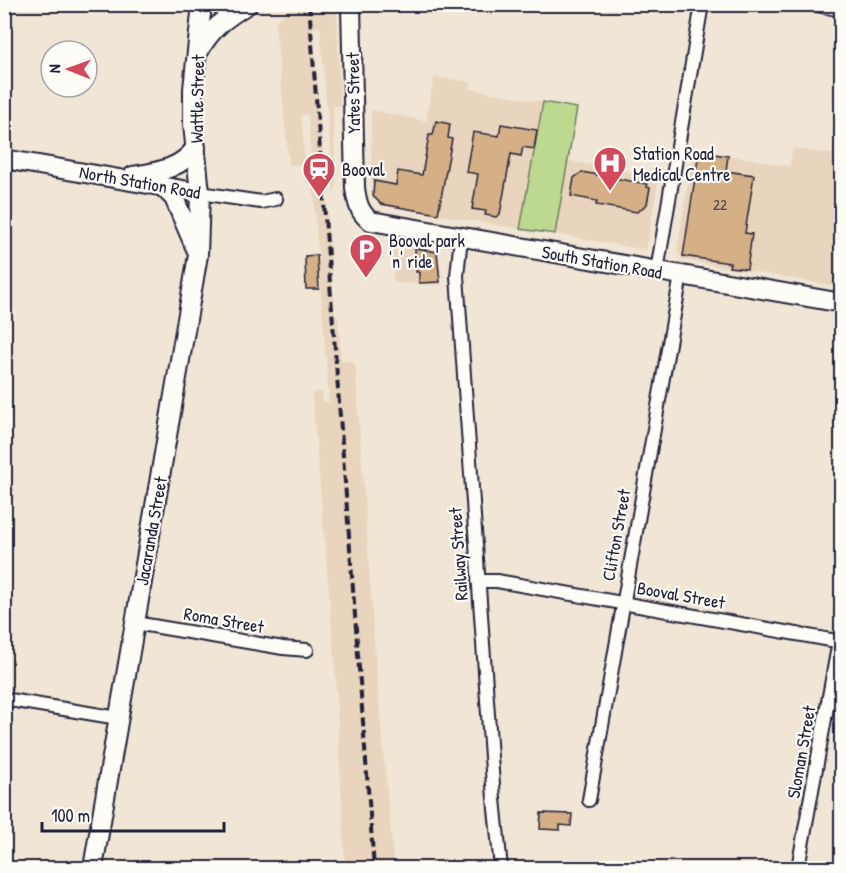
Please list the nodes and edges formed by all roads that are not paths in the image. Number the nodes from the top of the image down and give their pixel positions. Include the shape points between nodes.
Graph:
1 (202, 4) edge
2 (248, 4) edge
3 (351, 4) edge
4 (702, 4) edge
5 (811, 4) edge
6 (842, 10) edge
7 (196, 58) junction
8 (196, 147) junction
9 (4, 159) edge
10 (119, 178) junction
11 (162, 186) junction
12 (201, 193) junction
13 (276, 199) dead end
14 (364, 216) joint
15 (461, 237) junction
16 (198, 255) junction
17 (657, 271) junction
18 (681, 275) junction
19 (842, 303) edge
20 (478, 581) junction
21 (624, 603) junction
22 (135, 623) junction
23 (840, 641) edge
24 (307, 650) dead end
25 (4, 699) edge
26 (118, 718) junction
27 (589, 800) dead end
28 (93, 868) edge
29 (501, 868) edge
30 (798, 868) edge

1 - 7 street, Wattle Street
2 - 7 street via 212,30
3 - 14 street, Yates Street via 355,189
4 - 17 street
5 - 6 street
7 - 8 street, Wattle Street
8 - 10 street via 182,162 158,172
8 - 12 street, Wattle Street
9 - 10 street, North Station Road
10 - 11 street, North Station Road
11 - 12 street, North Station Road
11 - 16 street via 174,198
12 - 13 street, North Station Road via 261,202
12 - 16 street, Jacaranda Street
14 - 15 street, South Station Road via 374,222
15 - 17 street, South Station Road
15 - 20 street, Railway Street via 457,276
16 - 22 street, Jacaranda Street
17 - 18 street, South Station Road
18 - 19 street, South Station Road
18 - 21 street, Clifton Street
20 - 21 street, Booval Street
20 - 29 street, Railway Street
21 - 23 street, Booval Street
21 - 27 street, Clifton Street
22 - 24 street, Roma Street
22 - 26 street, Jacaranda Street
23 - 30 street, Sloman Street
25 - 26 street
26 - 28 street, Jacaranda Street

